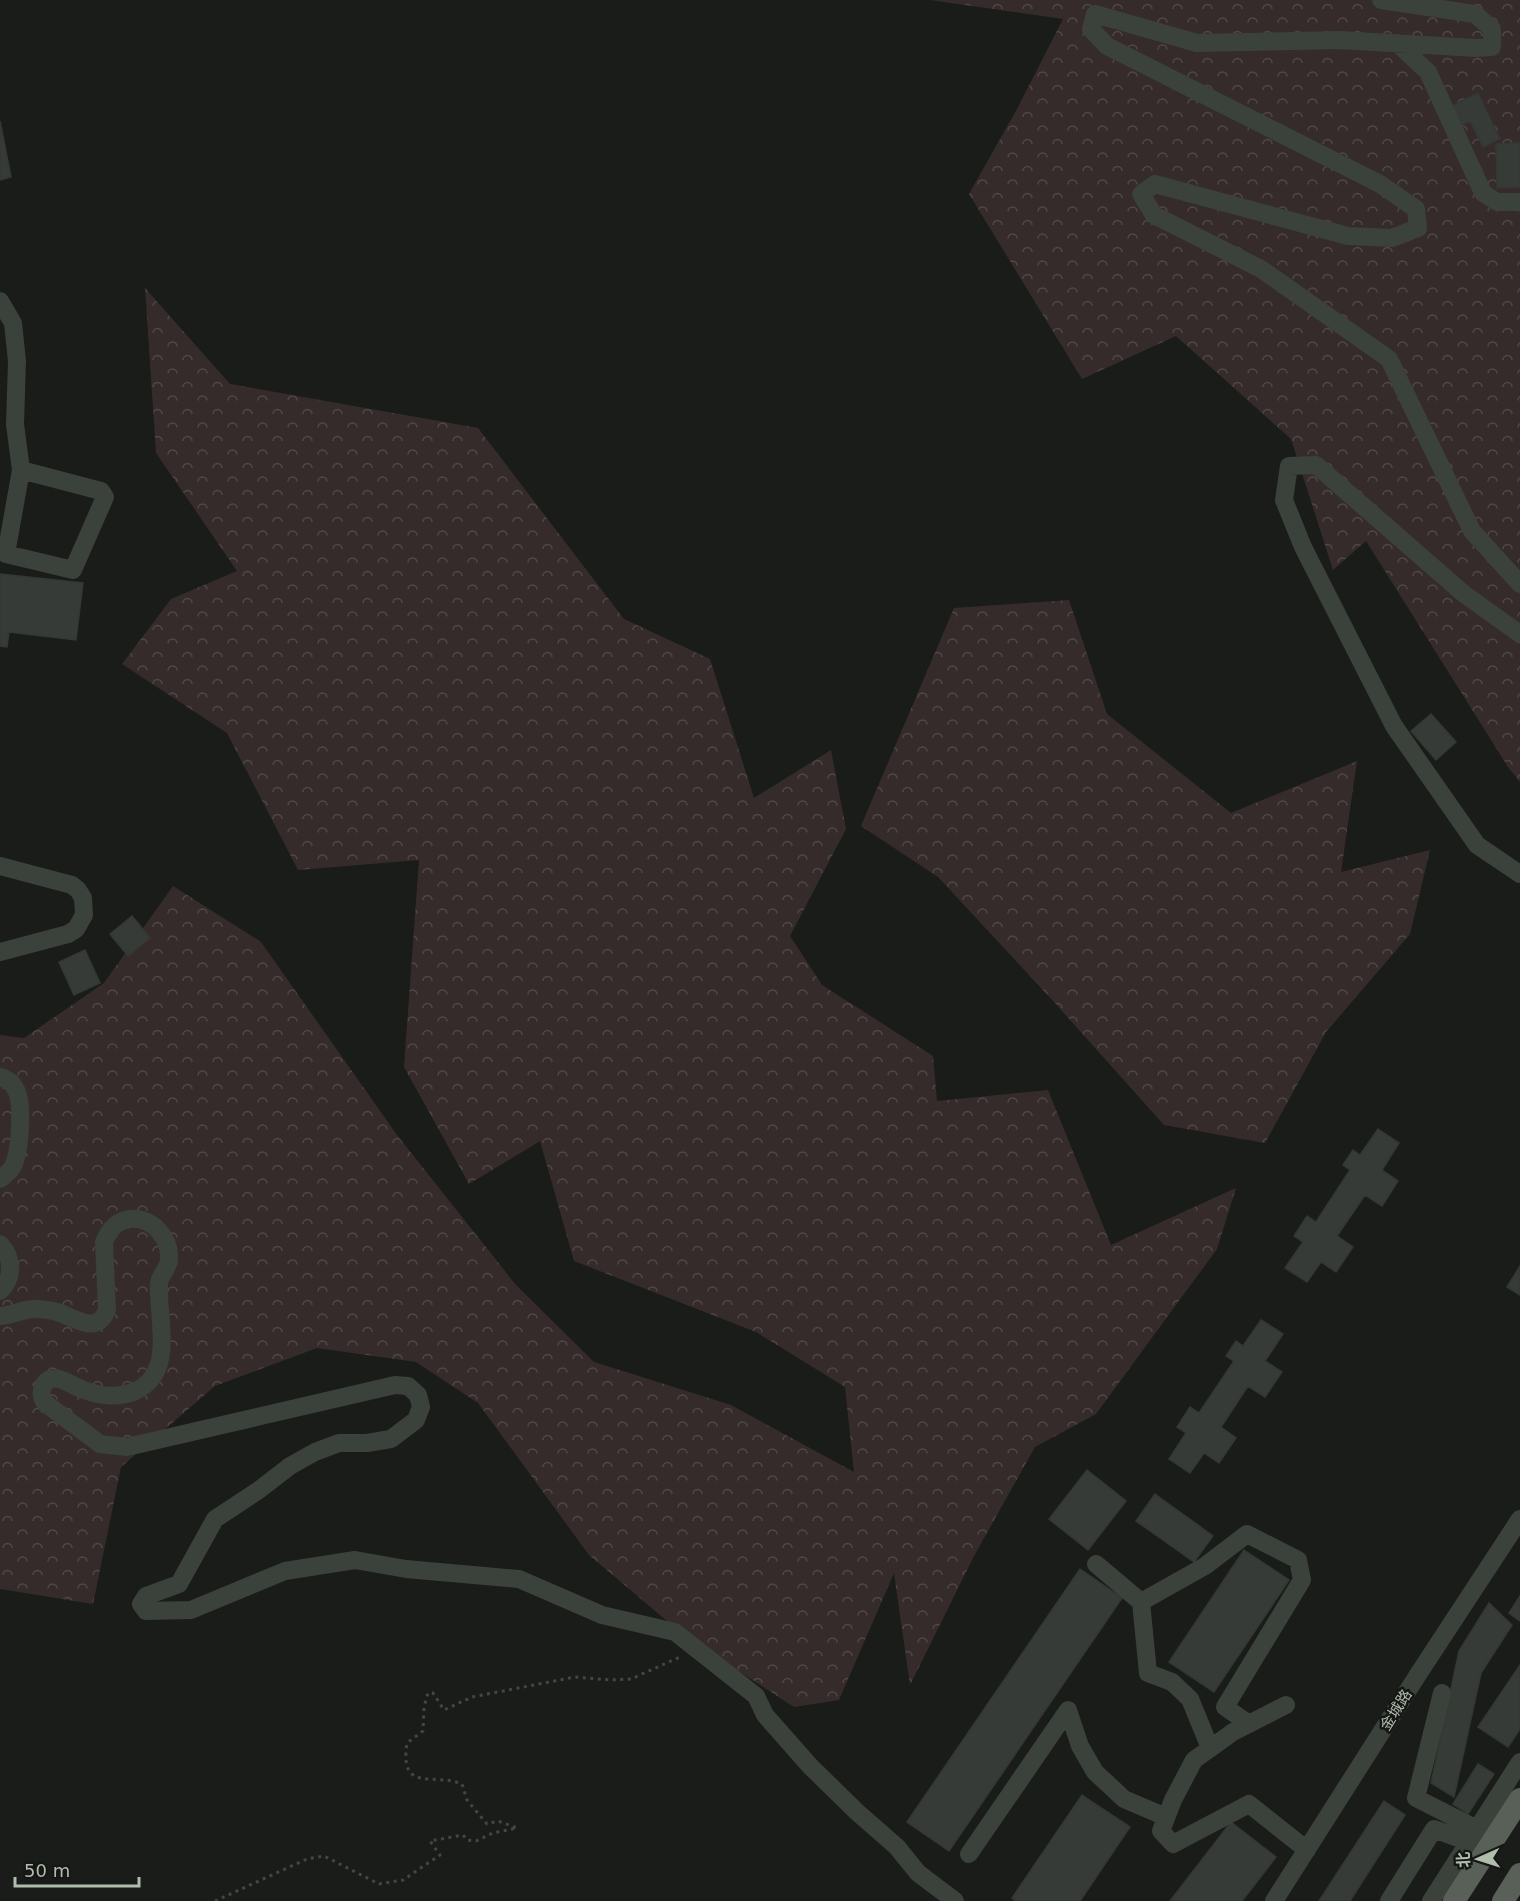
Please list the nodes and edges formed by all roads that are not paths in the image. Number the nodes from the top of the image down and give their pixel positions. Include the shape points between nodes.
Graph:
1 (1381, 0) edge
2 (1398, 43) junction
3 (1520, 202) edge
4 (0, 301) edge
5 (21, 470) junction
6 (1520, 584) edge
7 (1520, 634) edge
8 (0, 866) edge
9 (1520, 874) edge
10 (0, 952) edge
11 (0, 1077) edge
12 (0, 1179) edge
13 (0, 1244) edge
14 (0, 1291) edge
15 (0, 1316) edge
16 (1520, 1519) edge
17 (1096, 1564) dead end
18 (1141, 1602) junction
19 (1442, 1693) dead end
20 (1286, 1705) dead end
21 (1249, 1724) junction
22 (1210, 1748) junction
23 (1520, 1762) edge
24 (1520, 1799) edge
25 (1166, 1817) junction
26 (1473, 1836) junction
27 (1307, 1851) junction
28 (969, 1854) dead end
29 (1520, 1874) edge
30 (955, 1901) edge
31 (1274, 1901) edge
32 (1389, 1901) edge
33 (1431, 1901) edge
34 (1454, 1901) edge
35 (1503, 1901) edge

1 - 2 street via 1475,14 1492,29 1492,47
2 - 3 street via 1428,72 1483,193 1497,202
2 - 6 street via 1197,43 1095,14 1091,29 1107,46 1380,184 1416,209 1418,228 1392,238 1348,236 1155,184 1141,194 1154,215 1261,269 1389,358 1472,531
4 - 5 street via 13,323 18,361 15,424
5 - 5 street via 6,554 73,570 105,497 101,491
7 - 9 street via 1464,594 1316,465 1289,466 1284,500 1303,547 1394,726 1477,845
8 - 10 street via 72,885 85,906 81,922 68,934
11 - 12 street via 17,1090 20,1138 13,1168
13 - 14 street via 10,1263 7,1282
15 - 30 street via 31,1309 57,1312 88,1324 98,1322 107,1310 104,1242 119,1222 135,1219 157,1228 169,1248 166,1271 159,1281 159,1366 140,1389 127,1395 85,1391 53,1378 41,1390 45,1402 100,1444 127,1447 395,1385 408,1386 418,1395 421,1407 416,1420 391,1439 339,1443 315,1452 214,1519 179,1584 146,1596 141,1604 146,1611 190,1610 285,1571 355,1560 406,1569 519,1579 602,1615 675,1632 756,1696 765,1715 810,1766 897,1847 918,1873
16 - 27 street, 金城路
17 - 18 street
18 - 21 street via 1205,1566 1247,1534 1298,1560 1302,1580 1225,1707
18 - 22 street via 1148,1673 1172,1682 1190,1699
19 - 26 street via 1416,1798
20 - 21 street
21 - 22 street
22 - 25 street via 1194,1760
23 - 26 street
24 - 34 main road
25 - 27 street via 1161,1831 1173,1844 1249,1804
25 - 28 street via 1124,1799 1095,1772 1080,1746 1068,1710
26 - 32 street via 1434,1829
26 - 33 street
27 - 31 street, 金城路
29 - 35 main road

